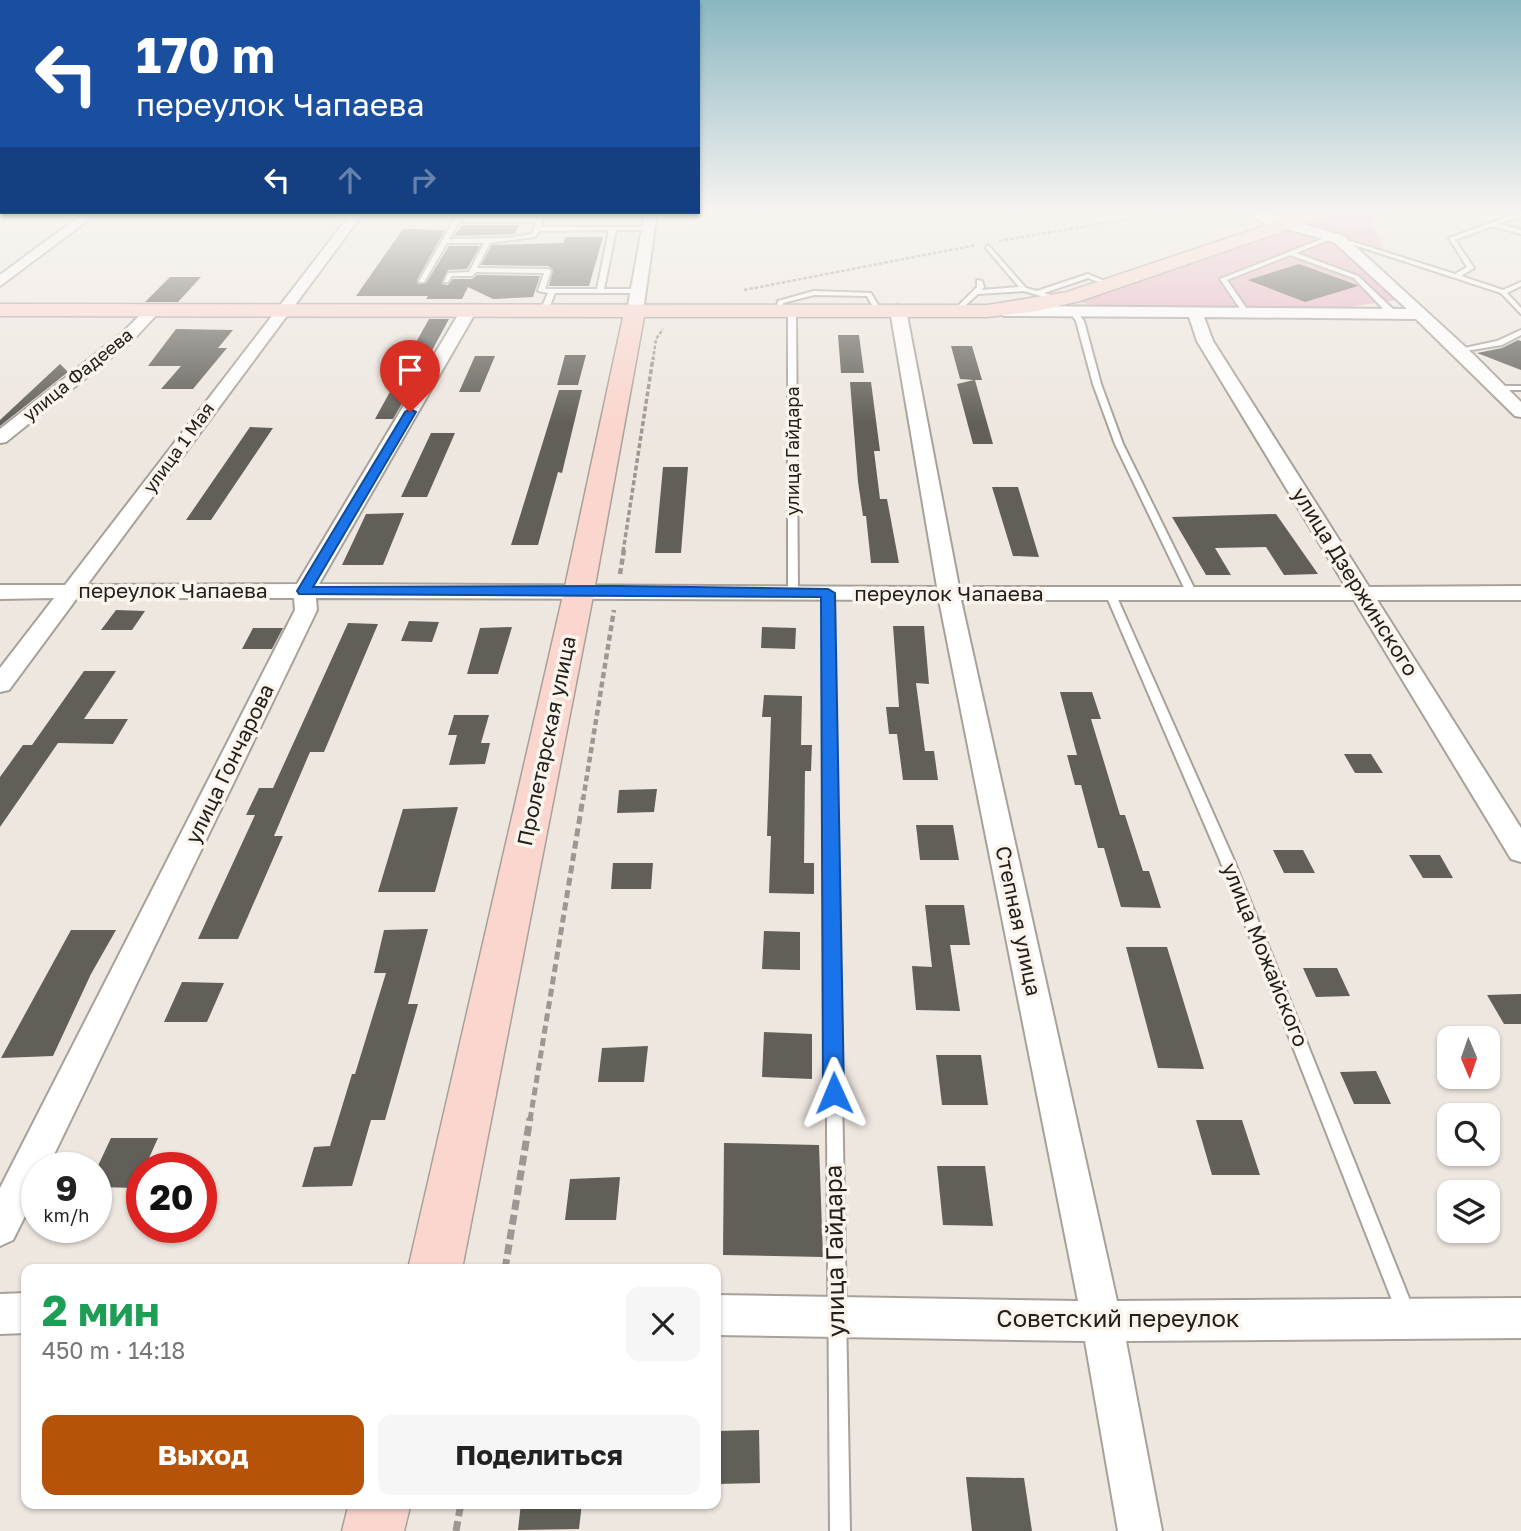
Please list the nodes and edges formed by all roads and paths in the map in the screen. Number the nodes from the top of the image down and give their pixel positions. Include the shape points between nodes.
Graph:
1 (303, 281) edge
2 (544, 281) edge
3 (602, 281) edge
4 (647, 281) edge
5 (790, 281) edge
6 (979, 281) dead end
7 (1018, 281) edge
8 (1072, 281) edge
9 (1102, 281) edge
10 (1117, 281) edge
11 (1225, 281) edge
12 (1360, 281) edge
13 (1384, 281) edge
14 (1469, 281) edge
15 (1109, 284) junction
16 (1521, 284) edge
17 (1024, 289) junction
18 (600, 291) junction
19 (741, 291) dead end
20 (975, 292) junction
21 (1041, 292) junction
22 (1503, 292) junction
23 (548, 301) junction
24 (1067, 305) junction
25 (0, 310) edge
26 (153, 310) junction
27 (280, 310) junction
28 (469, 310) junction
29 (646, 310) junction
30 (887, 310) junction
31 (786, 311) junction
32 (956, 311) junction
33 (1195, 312) junction
34 (1245, 312) junction
35 (1521, 312) edge
36 (1392, 313) junction
37 (1420, 314) junction
38 (1521, 332) edge
39 (1459, 350) junction
40 (1521, 387) edge
41 (1497, 388) junction
42 (1521, 412) edge
43 (0, 438) edge
44 (618, 590) junction
45 (304, 591) junction
46 (579, 591) junction
47 (0, 592) edge
48 (73, 592) junction
49 (793, 592) junction
50 (828, 593) junction
51 (1362, 593) junction
52 (1521, 593) edge
53 (949, 594) junction
54 (1192, 594) junction
55 (1111, 595) junction
56 (0, 684) edge
57 (1521, 851) edge
58 (0, 1227) edge
59 (436, 1264) edge
60 (506, 1264) edge
61 (21, 1313) edge
62 (0, 1314) edge
63 (721, 1315) edge
64 (836, 1316) junction
65 (1521, 1318) edge
66 (1409, 1320) junction
67 (1102, 1321) junction
68 (378, 1509) edge
69 (460, 1509) edge
70 (373, 1531) edge
71 (456, 1531) edge
72 (840, 1531) edge
73 (1140, 1531) edge

1 - 27 street, улица 1 Мая
2 - 23 lane via 541,291
3 - 18 lane
4 - 29 street, Пролетарская улица
5 - 19 path
6 - 20 lane via 981,287
7 - 17 lane
8 - 21 lane
9 - 15 lane
10 - 15 main road
11 - 34 lane
12 - 36 lane
13 - 37 street
14 - 22 lane
15 - 24 main road
16 - 22 lane
17 - 20 lane
17 - 21 lane
18 - 23 lane
18 - 29 lane
20 - 32 lane
21 - 24 lane
22 - 35 lane
23 - 28 main road
23 - 29 main road
24 - 32 main road
24 - 33 street
24 - 54 lane via 1080,321 1119,444
25 - 26 main road
26 - 27 main road
26 - 43 street, улица Фадеева via 127,337
27 - 28 main road
27 - 48 street, улица 1 Мая
28 - 45 street, улица Гончарова
29 - 31 main road
29 - 44 path via 656,339
29 - 46 main road, Пролетарская улица
30 - 31 main road
30 - 32 main road
30 - 53 street, Степная улица
31 - 49 lane, улица Гайдара
33 - 34 street
33 - 51 street, улица Дзержинского via 1205,341
34 - 36 street
36 - 37 street
37 - 39 street
38 - 39 lane via 1499,343
39 - 41 street
40 - 41 lane
41 - 42 street
44 - 46 street, переулок Чапаева
44 - 49 street, переулок Чапаева
44 - 60 path
45 - 46 street, переулок Чапаева
45 - 48 street, переулок Чапаева
45 - 58 street, улица Гончарова via 306,610
46 - 59 main road, Пролетарская улица
47 - 48 street, переулок Чапаева
48 - 56 street, улица 1 Мая
49 - 50 street, переулок Чапаева
50 - 53 street, переулок Чапаева
50 - 64 lane, улица Гайдара
51 - 52 street, переулок Чапаева
51 - 54 street, переулок Чапаева
51 - 57 street, улица Дзержинского
53 - 55 street, переулок Чапаева
53 - 67 street, Степная улица
54 - 55 street, переулок Чапаева
55 - 66 lane, улица Можайского via 1226,858
61 - 62 street
63 - 64 street, Советский переулок
64 - 67 street, Советский переулок
64 - 72 lane, улица Гайдара
65 - 66 street, Советский переулок
66 - 67 street, Советский переулок
67 - 73 street, Степная улица
68 - 70 main road
69 - 71 path

